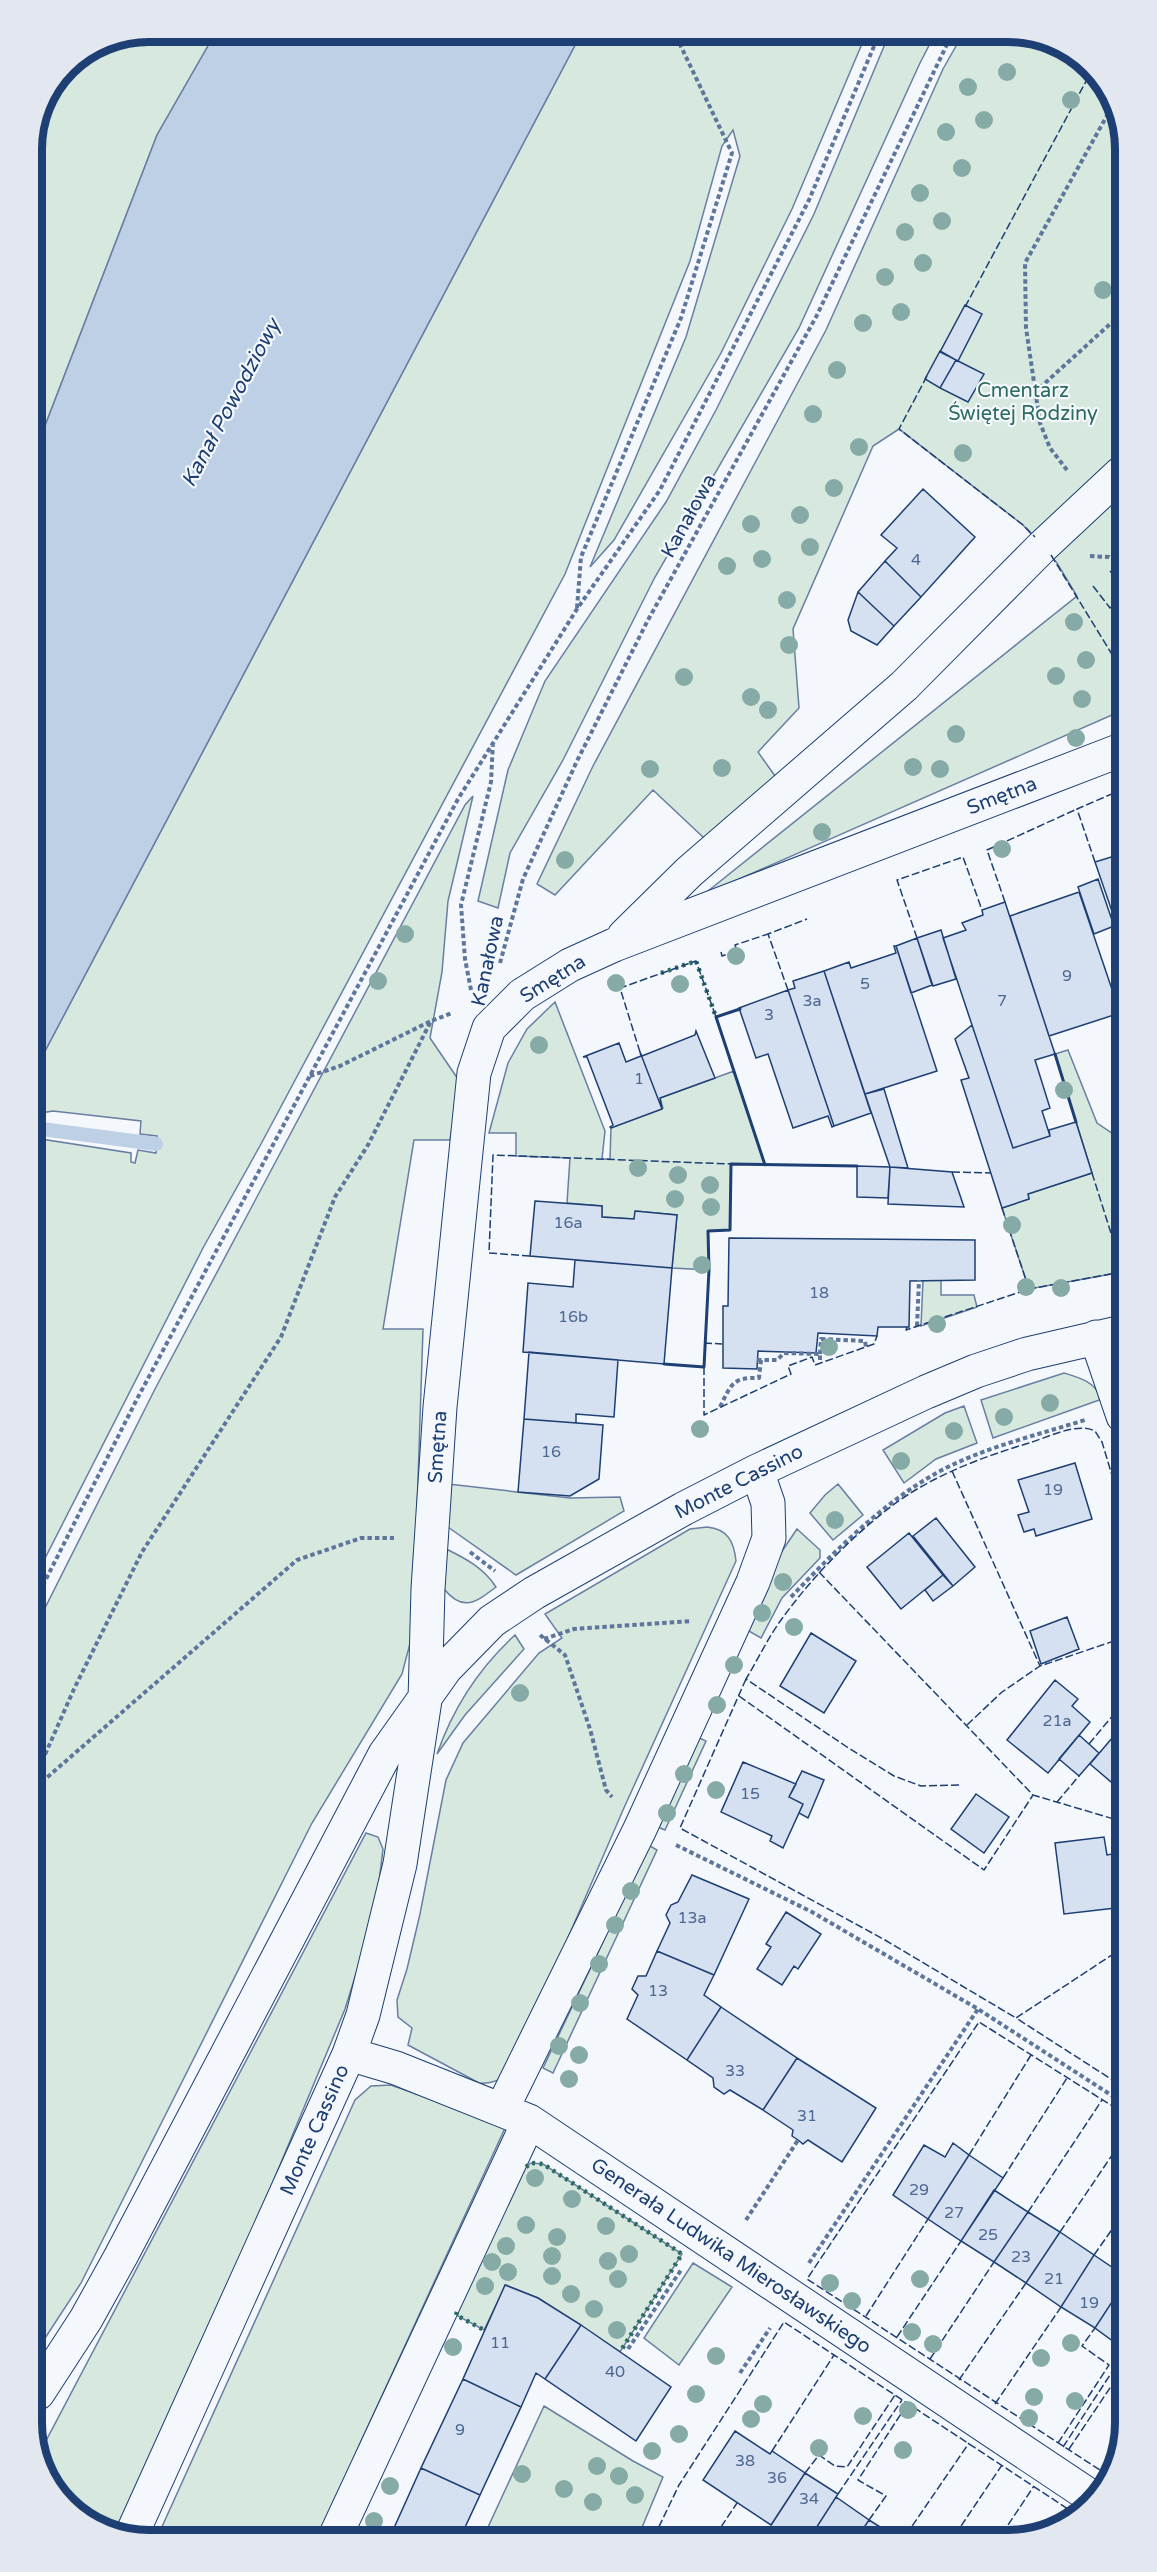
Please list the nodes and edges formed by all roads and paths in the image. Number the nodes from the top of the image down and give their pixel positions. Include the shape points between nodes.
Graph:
1 (679, 42) edge
2 (876, 42) edge
3 (948, 42) edge
4 (1109, 114) edge
5 (1115, 320) edge
6 (1034, 393) junction
7 (1115, 478) edge
8 (1090, 500) junction
9 (1083, 555) dead end
10 (1115, 561) edge
11 (577, 609) junction
12 (494, 740) junction
13 (1115, 752) edge
14 (614, 945) junction
15 (472, 1000) junction
16 (431, 1021) junction
17 (489, 1028) junction
18 (309, 1076) junction
19 (919, 1280) dead end
20 (917, 1326) dead end
21 (864, 1335) dead end
22 (1109, 1335) edge
23 (865, 1341) junction
24 (866, 1347) dead end
25 (820, 1354) junction
26 (820, 1363) dead end
27 (1115, 1371) edge
28 (720, 1407) dead end
29 (1115, 1414) edge
30 (757, 1471) junction
31 (382, 1538) dead end
32 (42, 1587) edge
33 (787, 1601) dead end
34 (730, 1631) junction
35 (425, 1700) junction
36 (42, 1761) edge
37 (42, 1782) edge
38 (640, 1829) junction
39 (978, 2009) junction
40 (349, 2054) junction
41 (1115, 2098) edge
42 (515, 2115) junction
43 (798, 2140) dead end
44 (741, 2228) dead end
45 (684, 2264) dead end
46 (804, 2271) dead end
47 (773, 2323) dead end
48 (628, 2349) dead end
49 (740, 2373) dead end
50 (42, 2387) edge
51 (1087, 2494) edge
52 (134, 2529) edge
53 (338, 2530) edge

1 - 11 path via 732,153 681,318 581,557
2 - 11 path via 809,200 660,490
3 - 17 path, Kanałowa via 816,317 648,620 577,761 523,879 500,961
4 - 6 path via 1025,263 1026,328
5 - 6 path
6 - 8 path via 1050,448
7 - 8 street
8 - 14 street via 904,686 689,872
9 - 10 path
11 - 12 path
12 - 15 path via 491,782 461,904
12 - 18 path via 458,799
13 - 14 street, Smętna
14 - 17 street, Smętna via 570,965 522,995
15 - 16 path
15 - 17 path
16 - 18 path via 340,1066
16 - 36 path via 368,1145 335,1197 281,1337 142,1552
17 - 35 street, Smętna via 474,1073 441,1407
18 - 32 path
19 - 20 path
21 - 23 path
22 - 27 street, Monte Cassino
22 - 30 street, Monte Cassino via 1047,1348 976,1371
23 - 24 path
23 - 25 path via 819,1338
25 - 26 path
25 - 28 path via 784,1353 777,1360 759,1360 759,1378 742,1378 732,1384
29 - 33 path via 996,1447 942,1470 897,1498 831,1555
30 - 34 street via 768,1503 769,1538
30 - 35 street, Monte Cassino via 683,1509 502,1614 446,1668
31 - 37 path via 361,1538 297,1560
34 - 38 street
34 - 38 path via 709,1620 574,1629 544,1639 565,1655 606,1790
35 - 40 street, Monte Cassino via 400,1864 363,2015
35 - 50 street, Monte Cassino via 385,1754 121,2256
38 - 39 path via 812,1912
38 - 42 street
39 - 41 path
39 - 46 path
40 - 42 street, Generała Ludwika Mierosławskiego via 396,2068
40 - 52 street, Monte Cassino
42 - 51 street, Generała Ludwika Mierosławskiego
42 - 53 street
43 - 44 path
45 - 48 path
47 - 49 path

